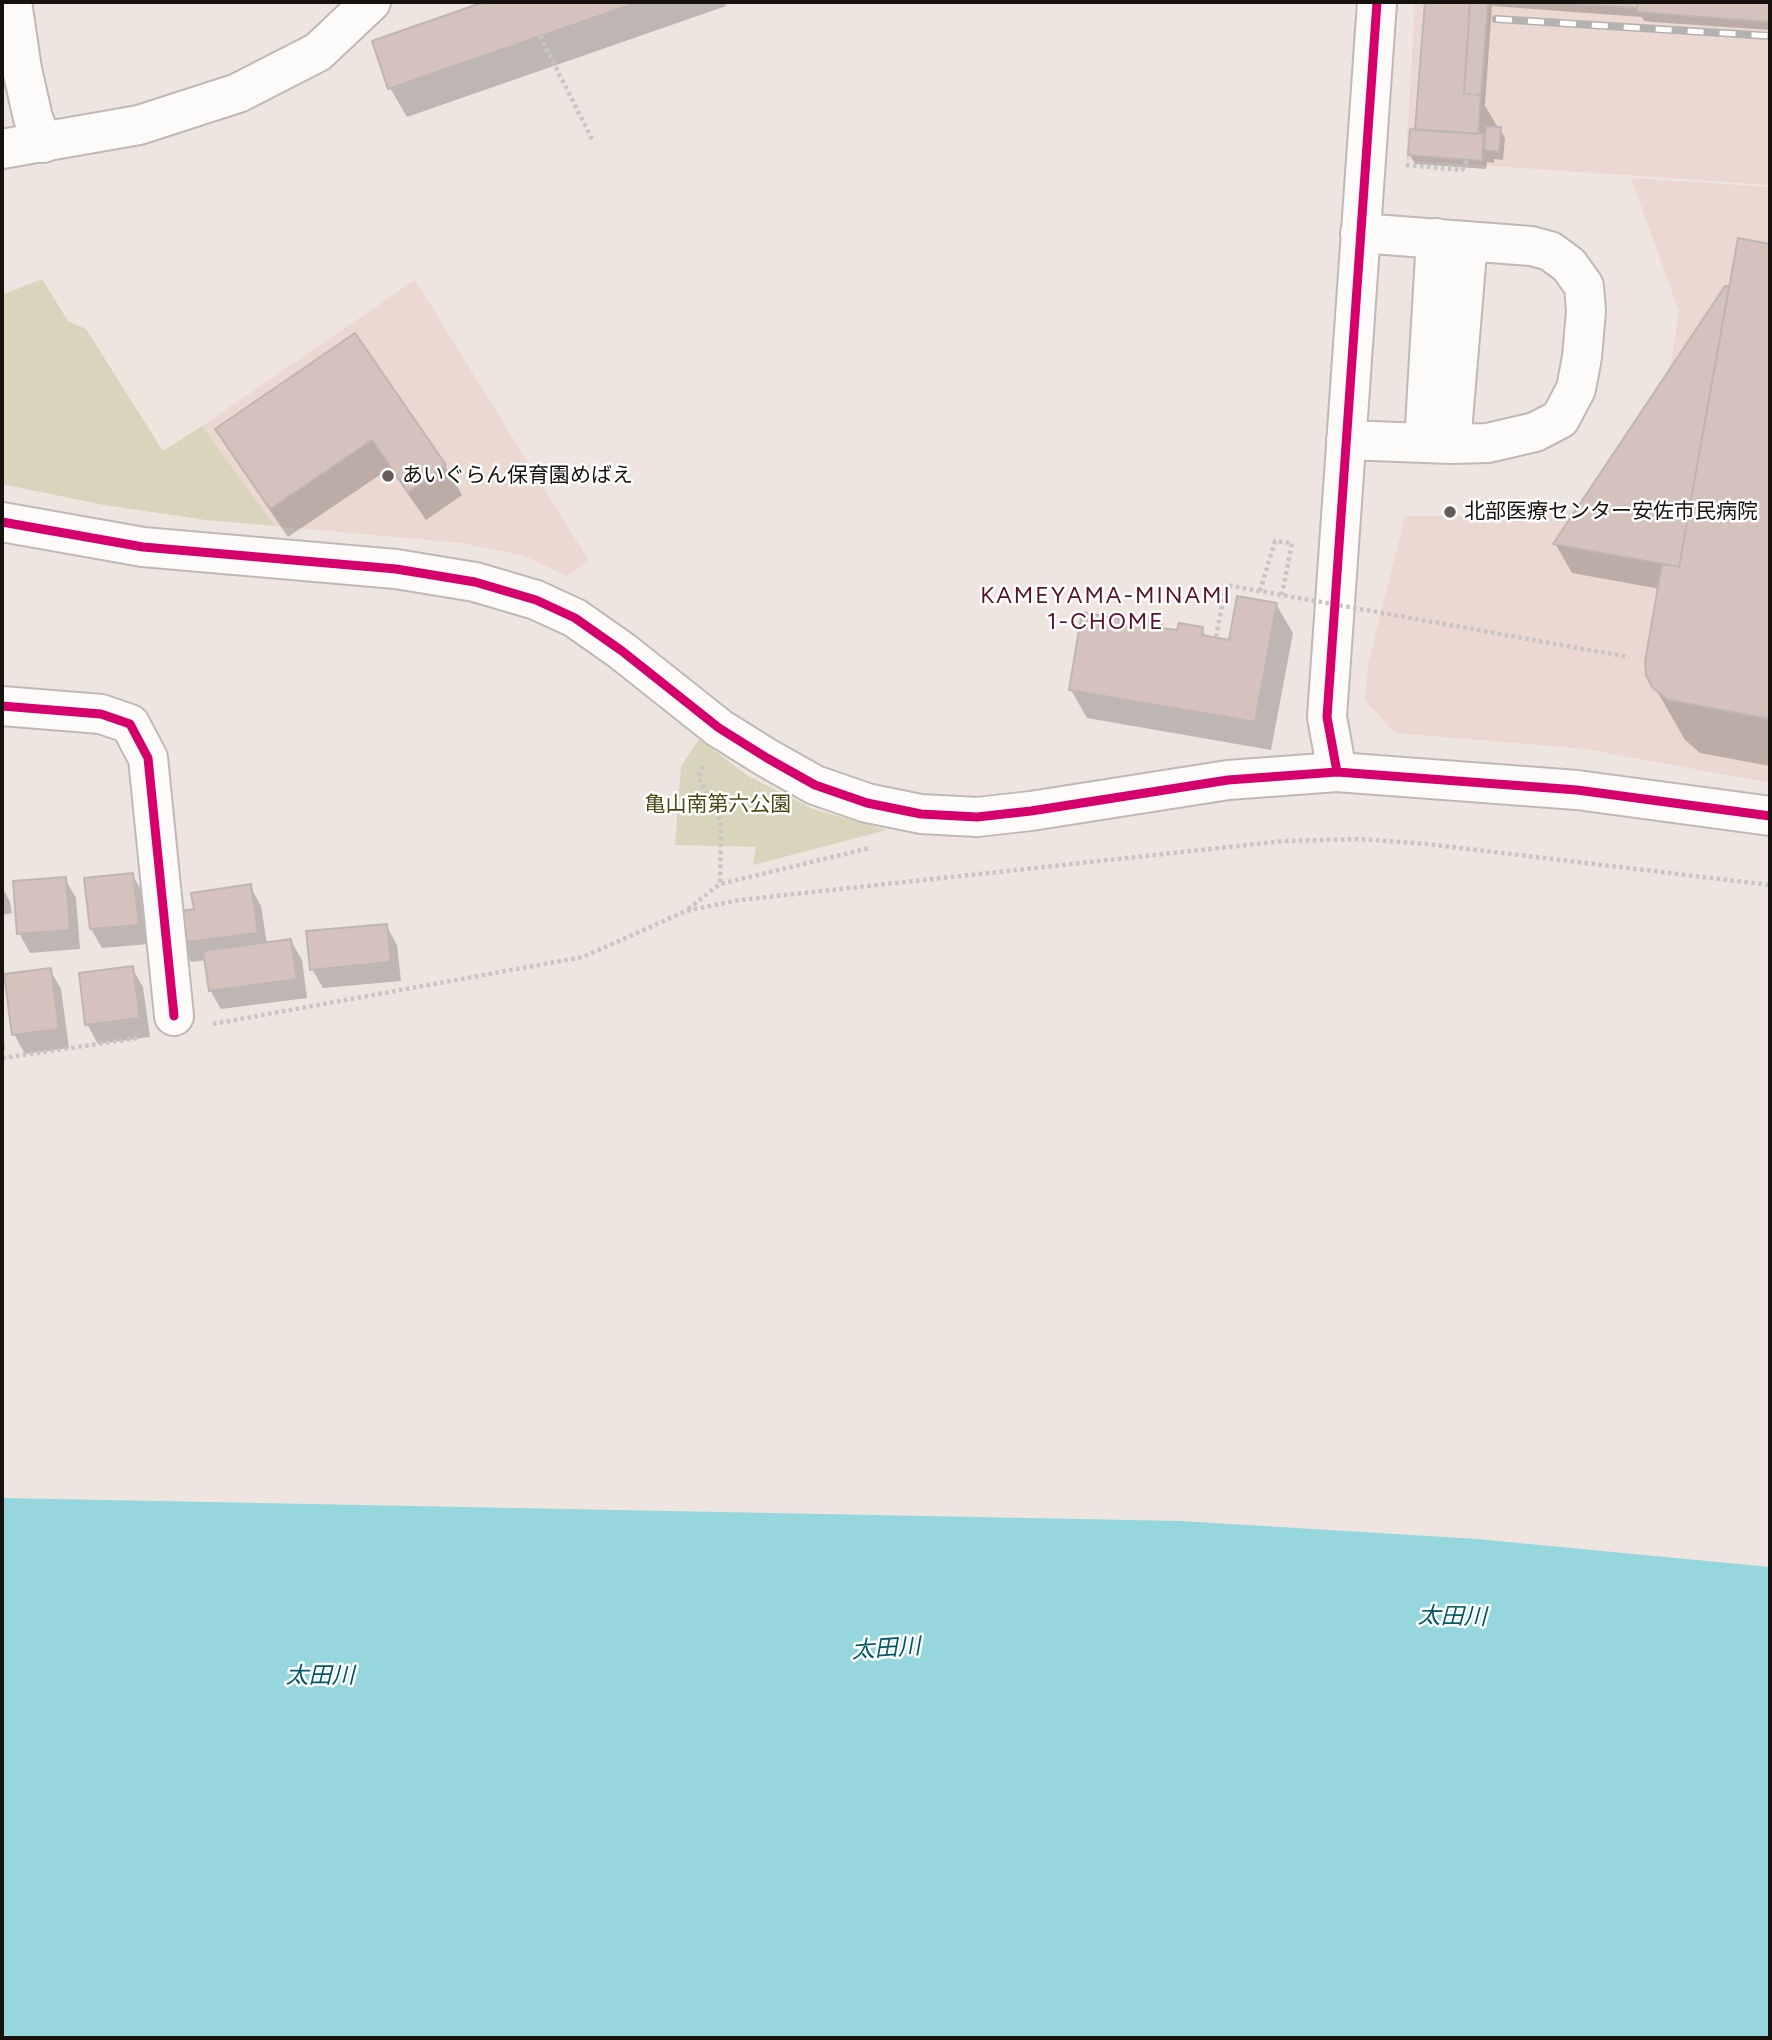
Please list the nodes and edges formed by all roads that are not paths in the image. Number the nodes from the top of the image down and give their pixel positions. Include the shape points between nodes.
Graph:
1 (12, 2) edge
2 (371, 2) edge
3 (1377, 2) edge
4 (43, 143) junction
5 (2, 149) edge
6 (1360, 233) junction
7 (1452, 240) junction
8 (1346, 440) junction
9 (1437, 444) junction
10 (2, 522) edge
11 (2, 706) edge
12 (1337, 772) junction
13 (1770, 816) edge
14 (187, 1021) road end

1 - 4 street via 22,69
2 - 4 street via 317,52 238,93 139,125
3 - 6 street
4 - 5 street
6 - 7 street
6 - 8 street
7 - 9 street
7 - 9 street via 1550,251 1569,265 1584,286 1585,322 1576,390 1560,419 1535,432 1488,443
8 - 9 street
8 - 12 street via 1326,717
10 - 12 street via 143,547 396,569 475,582 536,600 575,618 719,728 815,785 867,803 921,814 977,817 1228,780
11 - 14 street via 101,714 131,724 148,758
12 - 13 street via 1577,790

